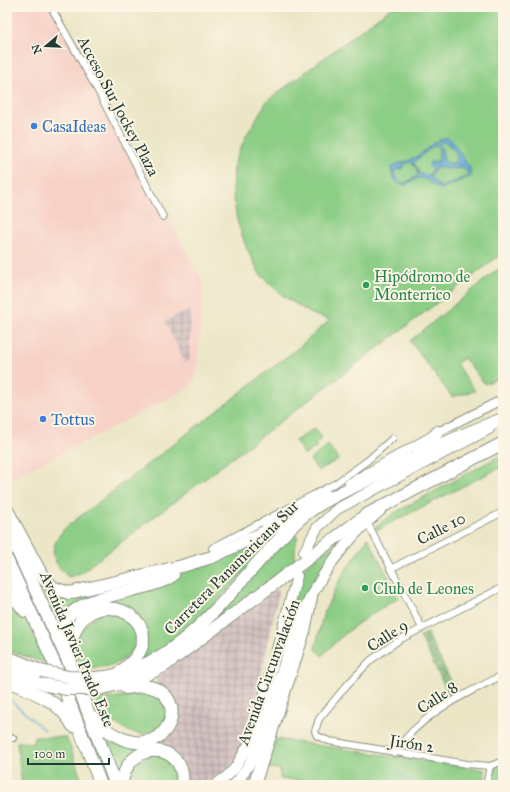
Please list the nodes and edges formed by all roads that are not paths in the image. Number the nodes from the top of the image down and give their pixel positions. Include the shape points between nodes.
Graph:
1 (51, 7) edge
2 (163, 217) dead end
3 (503, 399) edge
4 (503, 420) edge
5 (438, 432) junction
6 (393, 438) dead end
7 (503, 443) edge
8 (417, 456) junction
9 (395, 499) junction
10 (320, 504) junction
11 (7, 510) edge
12 (503, 512) edge
13 (367, 522) junction
14 (7, 528) edge
15 (244, 543) junction
16 (212, 548) dead end
17 (304, 552) dead end
18 (7, 560) edge
19 (390, 569) junction
20 (173, 575) dead end
21 (297, 576) dead end
22 (503, 586) edge
23 (7, 589) edge
24 (311, 597) junction
25 (38, 628) junction
26 (422, 628) junction
27 (63, 648) junction
28 (7, 656) edge
29 (70, 665) junction
30 (7, 669) edge
31 (503, 675) edge
32 (114, 676) junction
33 (7, 680) edge
34 (97, 683) junction
35 (88, 710) junction
36 (318, 736) joint
37 (405, 737) junction
38 (88, 751) junction
39 (394, 753) junction
40 (414, 756) junction
41 (503, 761) edge
42 (490, 766) junction
43 (100, 784) edge
44 (116, 785) edge
45 (122, 785) edge
46 (182, 785) edge
47 (215, 785) edge
48 (234, 785) edge
49 (254, 785) edge
50 (486, 785) edge

1 - 2 street, Acceso Sur Jockey Plaza
3 - 5 street
4 - 8 highway, Carretera Panamericana Sur
4 - 17 main road via 337,509 317,528
5 - 8 highway
5 - 15 street via 255,532
6 - 16 street via 368,462 336,483
7 - 9 highway, Carretera Panamericana Sur
8 - 10 highway, Carretera Panamericana Sur
9 - 13 main road, Avenida Circunvalación
9 - 34 highway, Carretera Panamericana Sur via 353,524 167,664 133,681
10 - 15 highway
10 - 32 highway, Carretera Panamericana Sur via 290,528 233,591 189,634 155,660
11 - 15 highway via 44,580 65,592 81,591 192,564 220,555
12 - 19 street, Calle 10
13 - 19 street
13 - 24 main road, Avenida Circunvalación via 339,555
14 - 27 highway, Avenida Javier Prado Este
18 - 25 highway, Avenida Javier Prado Este
19 - 26 street
20 - 27 highway via 74,611 63,625
21 - 47 main road, Avenida Circunvalación via 249,744 235,768
22 - 26 street, Calle 9
23 - 25 highway
24 - 48 main road, Avenida Circunvalación via 297,627 255,753
24 - 49 highway via 304,631
25 - 38 highway, Avenida Javier Prado Este
26 - 36 street, Calle 9 via 399,640 371,660 316,723 315,731
27 - 29 highway, Avenida Javier Prado Este
28 - 34 highway, Carretera Panamericana Sur, bridge via 41,671
29 - 32 highway via 72,640 80,623 99,610 119,608 130,614 137,622 142,632 142,642 135,658
29 - 35 highway, Avenida Javier Prado Este
30 - 34 highway, Carretera Panamericana Sur, bridge via 46,686 67,689
31 - 37 street, Calle 8 via 426,717
32 - 34 highway, Carretera Panamericana Sur
33 - 38 highway via 56,704 67,715
34 - 35 highway via 154,688 169,703 169,727 155,739 132,742 109,732
35 - 44 highway, Avenida Javier Prado Este
36 - 39 street, Jirón 2 via 356,747
37 - 39 street, Calle 8
37 - 40 street via 404,748
38 - 43 highway, Avenida Javier Prado Este
39 - 40 street, Jirón 2
40 - 42 street, Jirón 2
41 - 42 street, Jirón 2
42 - 50 street
45 - 46 highway via 126,768 132,759 142,752 156,750 170,755 178,762

